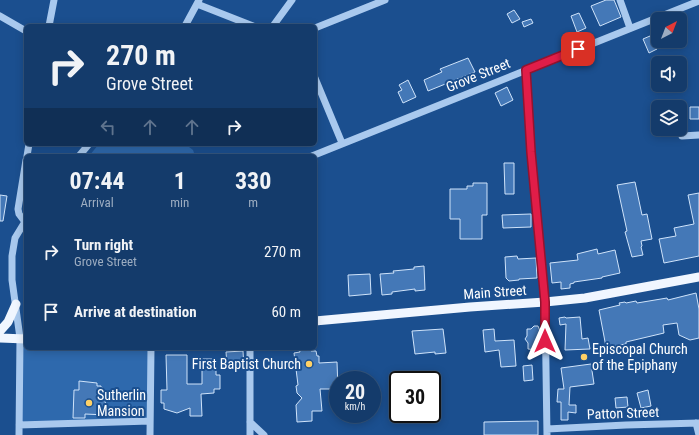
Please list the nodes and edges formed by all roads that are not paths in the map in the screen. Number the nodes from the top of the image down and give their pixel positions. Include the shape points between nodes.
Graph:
1 (54, 0) edge
2 (292, 0) edge
3 (385, 0) edge
4 (620, 0) edge
5 (699, 1) edge
6 (198, 2) edge
7 (0, 16) edge
8 (50, 24) edge
9 (186, 24) edge
10 (248, 24) edge
11 (275, 24) edge
12 (317, 27) edge
13 (630, 28) junction
14 (24, 30) edge
15 (526, 70) junction
16 (317, 83) edge
17 (699, 135) edge
18 (687, 136) edge
19 (342, 143) junction
20 (317, 154) edge
21 (24, 172) edge
22 (24, 220) edge
23 (24, 223) edge
24 (699, 277) edge
25 (545, 302) junction
26 (16, 304) junction
27 (317, 321) edge
28 (0, 331) edge
29 (0, 338) edge
30 (23, 338) edge
31 (151, 350) edge
32 (250, 350) edge
33 (150, 421) junction
34 (250, 422) junction
35 (698, 423) edge
36 (19, 426) junction
37 (547, 432) edge
38 (19, 435) edge
39 (150, 435) edge
40 (250, 435) edge
41 (264, 435) edge
42 (698, 435) edge

1 - 8 street
2 - 11 street
3 - 12 street
4 - 13 street
5 - 13 street, Grove Street
6 - 9 street
6 - 10 street
7 - 14 street
13 - 15 street, Grove Street
15 - 19 street, Grove Street
15 - 25 street via 530,145
16 - 19 street
17 - 18 street
19 - 20 street, Grove Street
21 - 22 street via 18,209
23 - 26 street via 15,238 12,256
24 - 25 main road, Main Street via 586,298
25 - 27 main road, Main Street
25 - 37 street
26 - 28 main road via 8,322
26 - 30 street
29 - 30 main road
30 - 36 street
31 - 33 street
32 - 34 street
33 - 36 street
33 - 39 street
34 - 40 street
34 - 41 street
35 - 37 street, Patton Street via 626,425
35 - 42 street
36 - 38 street

